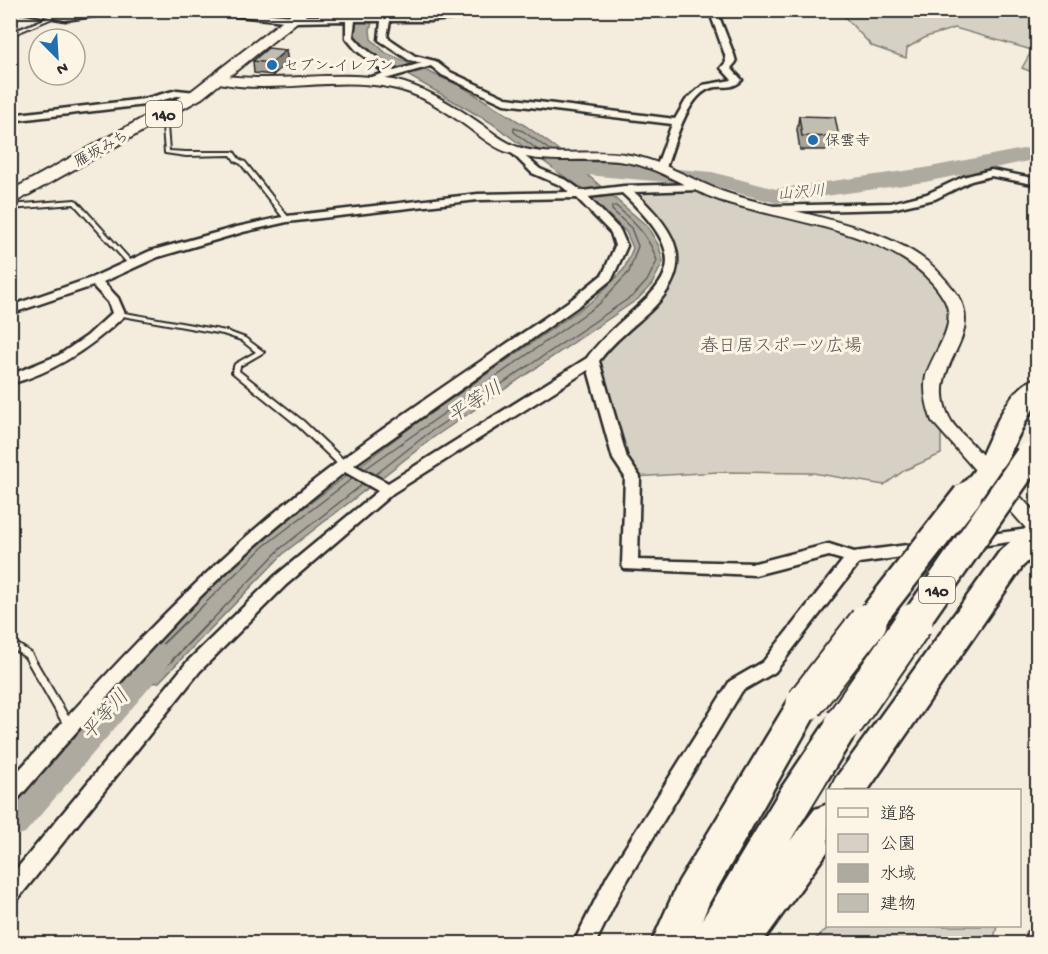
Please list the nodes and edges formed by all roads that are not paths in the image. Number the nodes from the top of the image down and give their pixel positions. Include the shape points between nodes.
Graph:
1 (15, 10) edge
2 (134, 10) edge
3 (187, 10) edge
4 (533, 10) edge
5 (738, 10) edge
6 (713, 11) edge
7 (387, 14) edge
8 (299, 15) edge
9 (53, 17) junction
10 (351, 18) junction
11 (10, 35) edge
12 (427, 64) junction
13 (395, 73) junction
14 (219, 79) junction
15 (371, 80) junction
16 (10, 86) edge
17 (196, 95) junction
18 (164, 114) junction
19 (10, 118) edge
20 (678, 122) junction
21 (515, 151) junction
22 (661, 168) junction
23 (1038, 180) edge
24 (696, 185) junction
25 (624, 189) junction
26 (580, 195) junction
27 (10, 199) edge
28 (10, 207) edge
29 (770, 209) junction
30 (287, 219) junction
31 (131, 264) junction
32 (95, 281) junction
33 (10, 310) edge
34 (119, 314) junction
35 (592, 361) junction
36 (10, 380) edge
37 (1038, 386) edge
38 (1034, 451) edge
39 (344, 465) junction
40 (977, 484) junction
41 (388, 490) junction
42 (1038, 532) edge
43 (854, 558) junction
44 (10, 642) edge
45 (70, 729) junction
46 (849, 789) edge
47 (10, 794) edge
48 (826, 823) edge
49 (10, 893) edge
50 (584, 944) edge
51 (671, 944) edge
52 (710, 944) edge
53 (737, 944) edge

1 - 9 street
2 - 9 street
3 - 8 street
4 - 7 street via 430,18
5 - 6 street
6 - 20 street via 728,45 731,62 726,68 737,80 732,85 707,87 685,107
7 - 10 street
7 - 12 street via 382,38
8 - 10 street
8 - 14 highway, 雁坂みち / 140
9 - 11 lane
10 - 13 street via 349,36
12 - 13 street
12 - 20 street via 504,101
13 - 15 street
14 - 15 street via 263,85 339,78
14 - 17 highway, 雁坂みち / 140
15 - 21 street via 396,84 428,98
16 - 19 lane
17 - 18 highway, 雁坂みち / 140
17 - 19 street via 177,93 145,102
18 - 27 highway, 雁坂みち / 140
18 - 30 lane via 167,152 232,153
20 - 22 street
21 - 22 street via 625,159
21 - 26 street via 536,171
22 - 24 street
23 - 29 street via 991,173 967,178 931,197 891,206
24 - 25 street
24 - 29 street
25 - 26 street
25 - 35 street via 665,234 674,258 669,277 656,299 605,342
26 - 30 street via 478,197
26 - 39 street via 616,232 621,246 608,276
28 - 31 lane via 75,202
29 - 40 street via 838,228 904,253 944,287 958,313 955,334 936,376 933,401
30 - 31 street via 154,254
31 - 32 street
32 - 33 street
32 - 34 street via 114,301
34 - 36 street via 64,358
34 - 39 lane via 199,326 243,339 261,352 237,365 235,372 300,423
35 - 41 street
35 - 43 street via 620,459 633,477 630,565 755,569 829,550
37 - 40 highway via 1016,411
38 - 52 highway, 140, bridge via 844,723 795,798
39 - 41 street
39 - 45 street via 196,591
40 - 42 street
40 - 51 highway, bridge via 805,703 693,894
41 - 49 street via 280,581 194,666
42 - 43 street
42 - 46 highway via 1011,559
43 - 50 street via 769,667 736,687 724,704 615,882
44 - 45 lane via 28,656
45 - 47 street
48 - 53 highway

